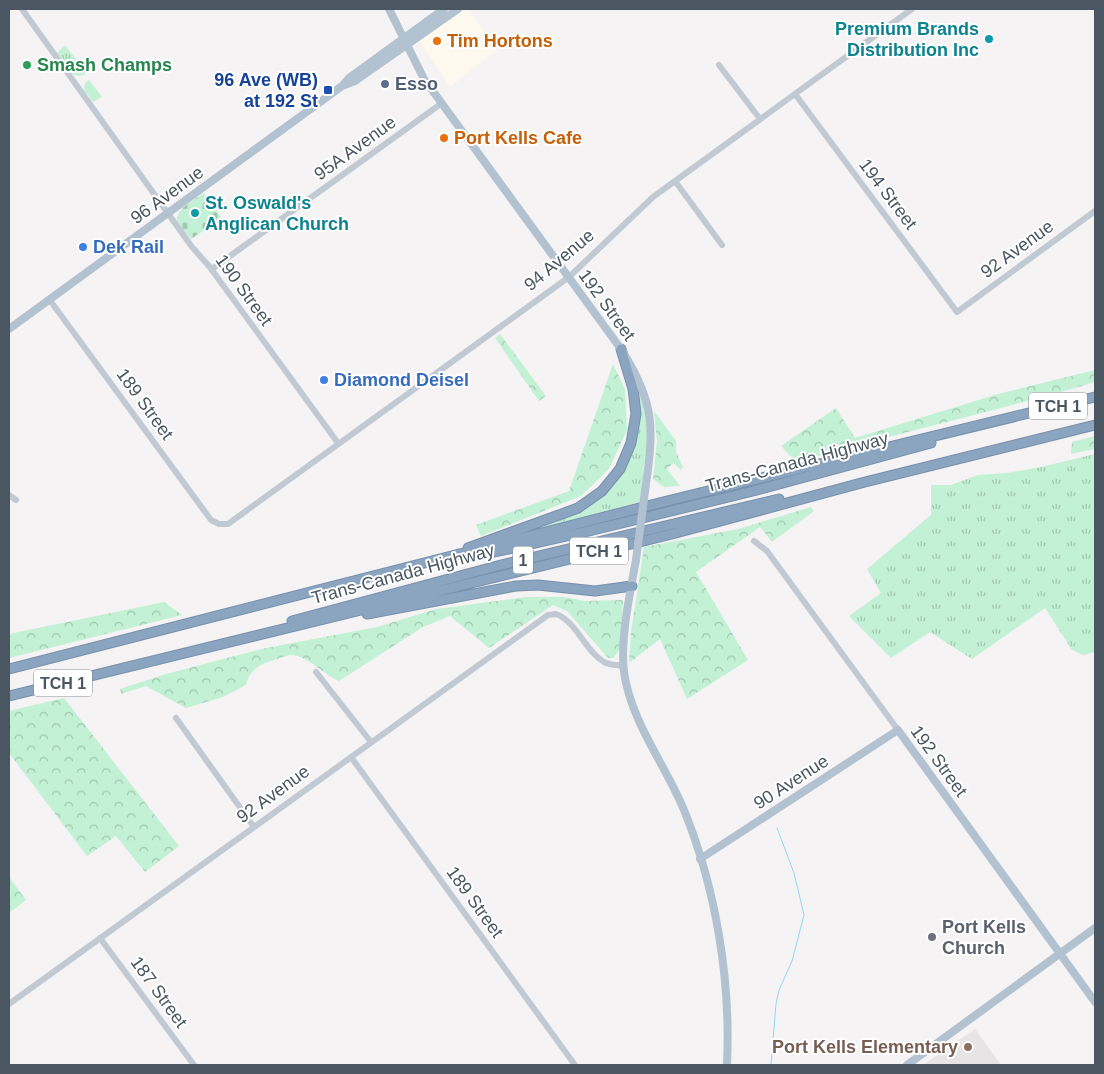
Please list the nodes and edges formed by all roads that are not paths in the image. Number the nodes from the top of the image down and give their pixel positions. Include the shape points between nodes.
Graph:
1 (22, 9) edge
2 (389, 9) edge
3 (444, 9) edge
4 (458, 9) edge
5 (910, 9) edge
6 (404, 42) junction
7 (719, 64) dead end
8 (795, 94) junction
9 (442, 103) junction
10 (760, 119) junction
11 (675, 181) junction
12 (1095, 211) edge
13 (168, 213) junction
14 (722, 245) dead end
15 (212, 269) junction
16 (569, 277) junction
17 (49, 299) junction
18 (956, 312) joint
19 (9, 329) edge
20 (621, 349) junction
21 (1095, 397) edge
22 (1095, 425) edge
23 (338, 443) junction
24 (865, 482) junction
25 (9, 495) edge
26 (16, 500) dead end
27 (219, 524) joint
28 (754, 542) dead end
29 (417, 566) junction
30 (632, 586) junction
31 (332, 618) junction
32 (186, 652) junction
33 (623, 666) junction
34 (9, 669) edge
35 (316, 672) dead end
36 (9, 696) edge
37 (176, 718) dead end
38 (898, 730) junction
39 (371, 742) junction
40 (351, 756) junction
41 (254, 826) junction
42 (700, 858) junction
43 (1095, 928) edge
44 (100, 938) junction
45 (1061, 954) junction
46 (1095, 1002) edge
47 (9, 1004) edge
48 (194, 1065) edge
49 (575, 1065) edge
50 (727, 1065) edge
51 (907, 1065) edge

1 - 13 street, 190 Street
2 - 6 main road, 192 Street
3 - 6 main road, 96 Avenue
4 - 6 main road, 96 Avenue
5 - 8 street, 94 Avenue
6 - 9 main road, 192 Street
6 - 13 main road, 96 Avenue via 355,81 342,86
7 - 10 street
8 - 10 street, 94 Avenue
8 - 18 street, 194 Street
9 - 15 street, 95A Avenue
9 - 16 main road, 192 Street
10 - 11 street, 94 Avenue
11 - 14 street
11 - 16 street, 94 Avenue via 637,211
12 - 18 street, 92 Avenue
13 - 15 street, 190 Street
13 - 17 main road, 96 Avenue
15 - 23 street, 190 Street
16 - 20 main road, 192 Street
16 - 23 street, 94 Avenue
17 - 19 main road, 96 Avenue
17 - 27 street, 189 Street via 201,507 211,520
20 - 29 highway via 633,389 636,414 631,443 620,469 602,491 578,508
20 - 30 main road, 192 Street, bridge via 640,382 652,429
21 - 29 highway, Trans-Canada Highway / TCH 1 via 663,502
22 - 24 highway, Trans-Canada Highway / TCH 1
23 - 27 street, 94 Avenue via 228,524
24 - 31 highway, Trans-Canada Highway / TCH 1 via 672,534
24 - 32 highway, Trans-Canada Highway / 1 via 757,504 501,565
25 - 26 street
28 - 38 street, 192 Street via 771,556
29 - 34 highway, Trans-Canada Highway / TCH 1
30 - 31 highway via 595,591 516,586
30 - 33 main road, 192 Street
31 - 32 highway, Trans-Canada Highway / TCH 1
32 - 36 highway, Trans-Canada Highway / TCH 1
33 - 39 street, 92 Avenue via 603,662 566,620 556,614 544,618
33 - 42 main road, 192 Street via 630,701 684,810
35 - 39 street
37 - 41 street
38 - 42 main road, 90 Avenue
38 - 45 main road, 192 Street
39 - 40 street, 92 Avenue
40 - 41 street, 92 Avenue
40 - 49 street, 189 Street
41 - 44 street, 92 Avenue
42 - 50 main road, 192 Street via 721,953 727,1016
43 - 45 main road
44 - 47 street, 92 Avenue
44 - 48 street, 187 Street
45 - 46 main road, 192 Street
45 - 51 main road

